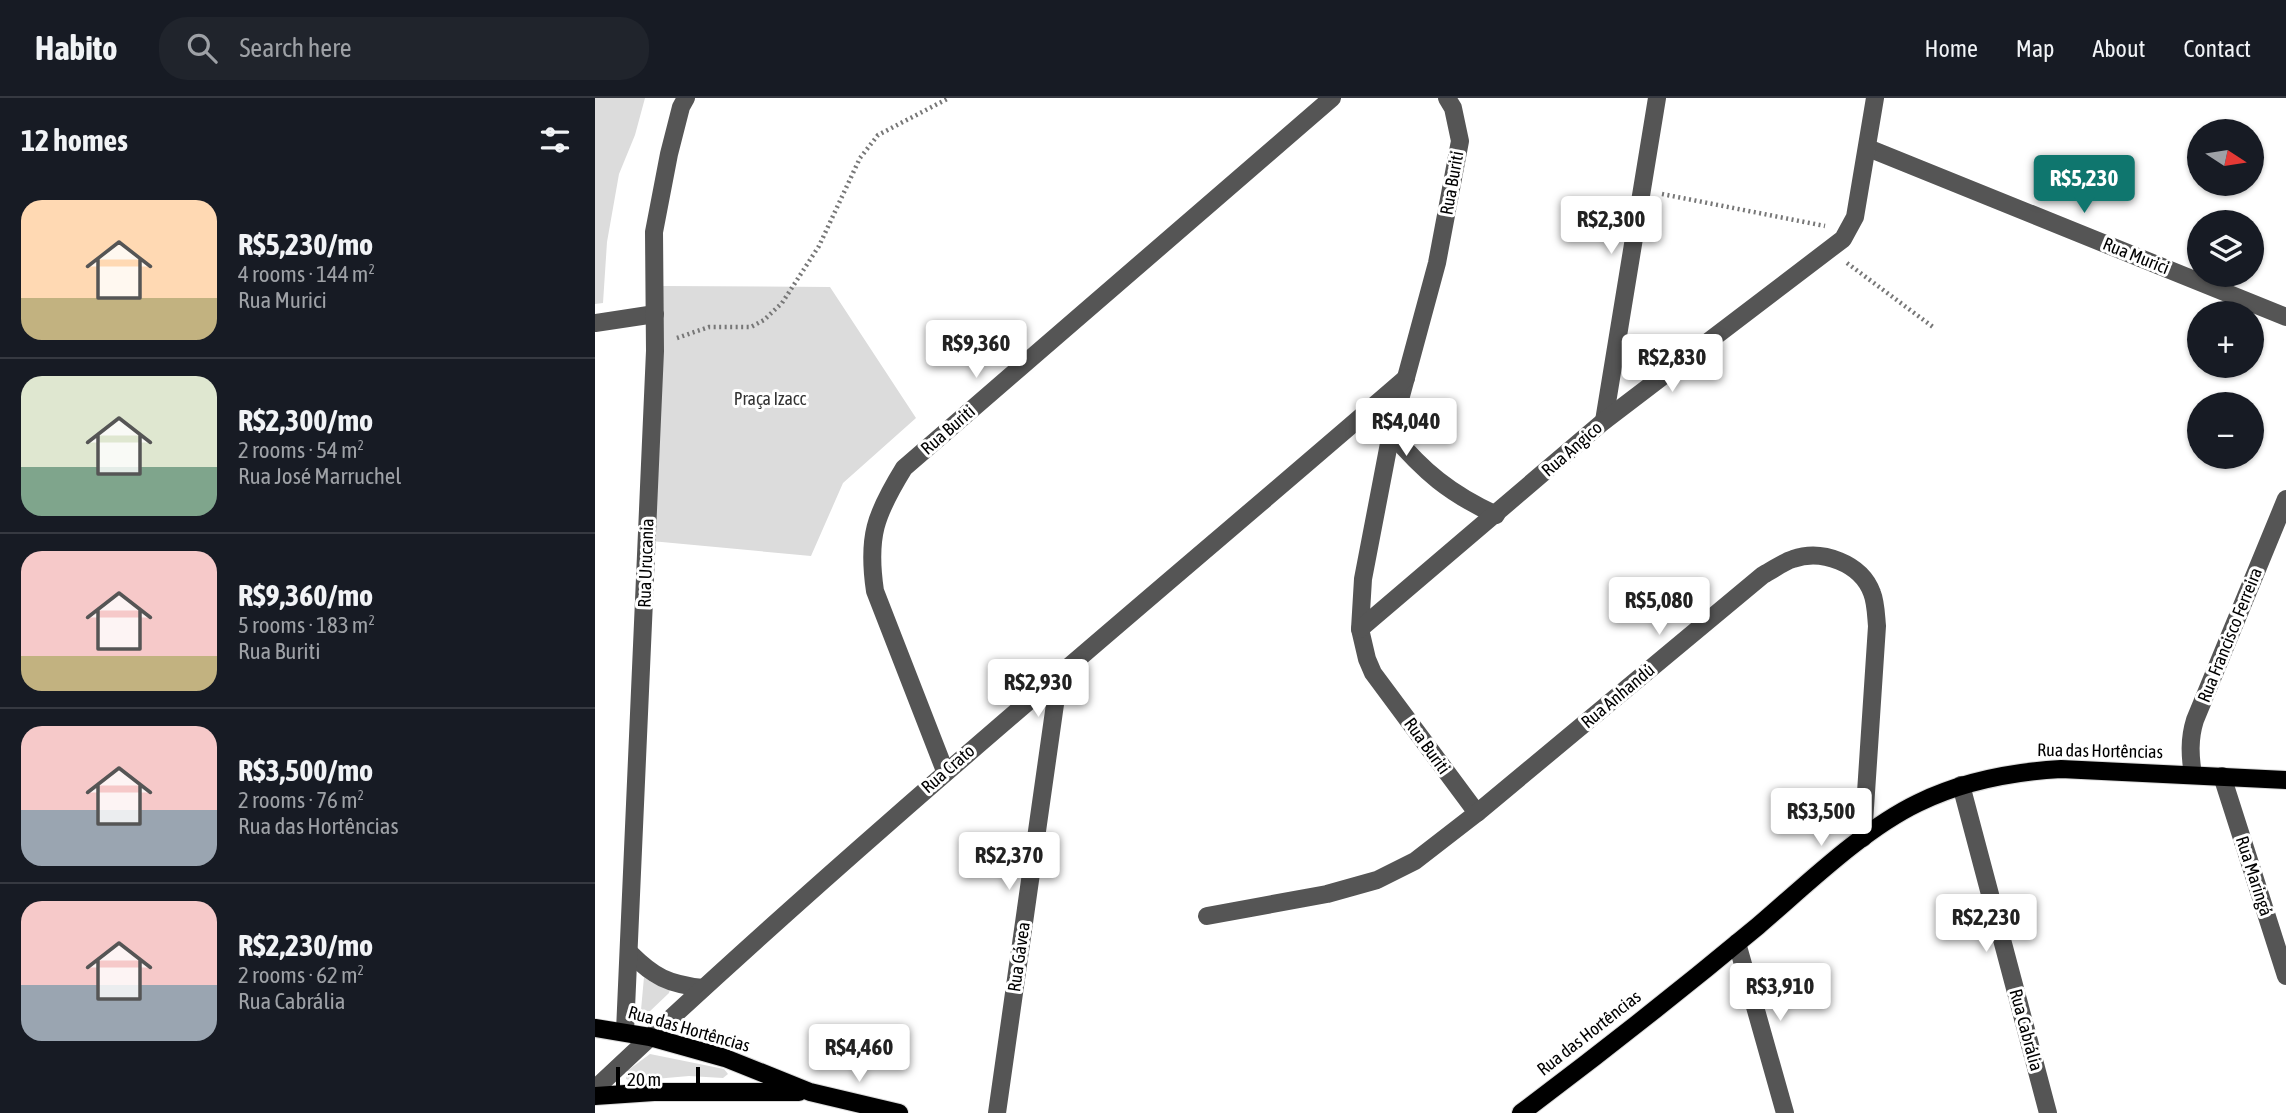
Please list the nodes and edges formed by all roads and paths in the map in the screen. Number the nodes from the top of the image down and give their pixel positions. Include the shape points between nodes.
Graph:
1 (686, 98) edge
2 (949, 98) edge
3 (1447, 98) edge
4 (1657, 98) edge
5 (1875, 98) edge
6 (1328, 99) edge
7 (1868, 148) junction
8 (1640, 190) junction
9 (1850, 230) junction
10 (1829, 250) junction
11 (655, 314) junction
12 (2286, 317) edge
13 (595, 323) edge
14 (1934, 327) dead end
15 (655, 351) junction
16 (1406, 379) junction
17 (1604, 421) junction
18 (1391, 432) junction
19 (2286, 499) edge
20 (1496, 515) junction
21 (1360, 629) junction
22 (1059, 676) junction
23 (945, 771) junction
24 (2193, 775) junction
25 (2222, 776) junction
26 (2286, 780) edge
27 (1961, 785) junction
28 (1478, 813) junction
29 (1863, 838) junction
30 (1207, 916) dead end
31 (1737, 943) junction
32 (630, 953) junction
33 (2286, 976) edge
34 (702, 988) junction
35 (595, 1028) edge
36 (625, 1031) junction
37 (650, 1037) junction
38 (595, 1089) edge
39 (810, 1092) junction
40 (595, 1096) edge
41 (899, 1113) edge
42 (997, 1113) edge
43 (1521, 1113) edge
44 (1784, 1113) edge
45 (2048, 1113) edge

1 - 11 street, Rua Urucania via 669,154 654,232
2 - 15 path via 878,135 860,158 819,246 782,303 764,320 751,327 709,327 682,334
3 - 16 street, Rua Buriti via 1460,141 1437,263
4 - 8 street
5 - 7 street
6 - 23 street, Rua Buriti via 904,468 885,499 873,530 874,592
7 - 9 street
7 - 12 street, Rua Murici
8 - 9 path
8 - 17 street
9 - 10 street, Rua Angico
10 - 14 path
10 - 17 street, Rua Angico
11 - 13 street
11 - 15 street, Rua Urucania
15 - 32 street, Rua Urucania
16 - 18 street, Rua Buriti
16 - 22 street, Rua Crato
17 - 20 street, Rua Angico
18 - 20 street via 1450,491
18 - 21 street, Rua Buriti via 1363,579
19 - 24 street, Rua Francisco Ferreira via 2190,734
20 - 21 street, Rua Angico
21 - 28 street, Rua Buriti via 1373,673
22 - 23 street, Rua Crato
22 - 42 street, Rua Gávea
23 - 34 street, Rua Crato
24 - 25 main road, Rua das Hortências
24 - 27 main road, Rua das Hortências via 2061,769
25 - 26 main road, Rua das Hortências
25 - 33 street, Rua Maringá
27 - 29 main road, Rua das Hortências via 1916,804
27 - 45 street, Rua Cabrália
28 - 29 street, Rua Anhandú via 1763,575 1793,559 1815,556 1856,570 1872,593 1877,626
28 - 30 street, Rua Anhandú via 1415,861 1377,880 1328,894
29 - 31 main road, Rua das Hortências
31 - 43 main road, Rua das Hortências
31 - 44 street
32 - 34 street via 664,981
32 - 36 street, Rua Urucania
34 - 37 street, Rua Crato
35 - 36 main road, Rua das Hortências
36 - 37 main road, Rua das Hortências
37 - 38 street, Rua Crato
37 - 39 main road, Rua das Hortências via 725,1058
39 - 40 main road, Rua das Hortências
39 - 41 main road, Rua das Hortências

